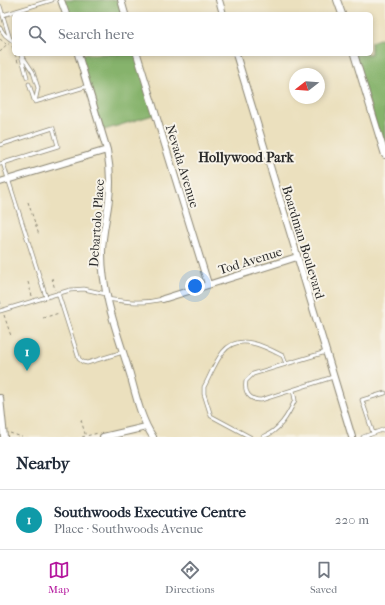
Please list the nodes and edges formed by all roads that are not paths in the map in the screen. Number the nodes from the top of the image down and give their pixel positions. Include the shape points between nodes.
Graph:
1 (52, 0) edge
2 (62, 0) edge
3 (121, 0) edge
4 (219, 0) edge
5 (338, 0) edge
6 (0, 6) edge
7 (65, 12) edge
8 (124, 12) edge
9 (222, 12) edge
10 (341, 12) edge
11 (3, 14) junction
12 (0, 28) edge
13 (10, 39) joint
14 (22, 56) edge
15 (22, 56) edge
16 (79, 56) edge
17 (138, 56) edge
18 (237, 56) edge
19 (355, 56) edge
20 (27, 77) dead end
21 (29, 84) dead end
22 (88, 86) junction
23 (35, 102) junction
24 (0, 146) edge
25 (107, 150) junction
26 (385, 155) edge
27 (2, 163) edge
28 (9, 180) junction
29 (0, 182) edge
30 (297, 257) junction
31 (208, 284) junction
32 (58, 293) junction
33 (46, 297) junction
34 (107, 297) junction
35 (163, 299) joint
36 (1, 311) edge
37 (123, 352) junction
38 (326, 352) junction
39 (286, 364) junction
40 (333, 377) junction
41 (293, 390) junction
42 (385, 392) edge
43 (0, 398) edge
44 (146, 427) junction
45 (385, 429) edge
46 (373, 433) junction
47 (102, 435) edge
48 (4, 437) edge
49 (153, 437) edge
50 (250, 437) edge
51 (262, 437) edge
52 (352, 437) edge
53 (365, 437) edge

1 - 11 lane
2 - 7 street
3 - 8 street
4 - 9 street
5 - 10 street
6 - 11 lane
11 - 13 lane
12 - 13 lane
14 - 20 lane
15 - 23 lane via 34,72 38,88
16 - 22 street, Debartolo Place
17 - 31 street, Nevada Avenue
18 - 30 street, Boardman Boulevard
19 - 26 street
21 - 23 lane
22 - 23 lane
22 - 25 street, Debartolo Place
24 - 27 lane via 53,128 58,146
25 - 28 street
25 - 34 street, Debartolo Place via 110,193 102,252 102,271
27 - 28 lane
28 - 29 street
28 - 33 lane
30 - 31 street, Tod Avenue
30 - 38 street, Boardman Boulevard
31 - 35 street, Tod Avenue
32 - 33 lane
32 - 34 lane via 84,289
32 - 37 lane via 79,359 86,363
33 - 36 lane
34 - 35 lane via 133,303
34 - 37 street, Debartolo Place
37 - 44 street, Debartolo Place
38 - 39 lane
38 - 40 street, Boardman Boulevard
39 - 41 lane via 253,374 246,381 246,391 251,398 261,400
39 - 50 lane via 283,356 256,343 238,342 224,351 204,387 211,416
40 - 41 lane
40 - 52 street, Boardman Boulevard
41 - 51 lane via 295,400 284,420 273,432
42 - 46 lane via 362,400
43 - 48 street
44 - 47 street
44 - 49 street, Debartolo Place
45 - 46 lane
46 - 53 lane

